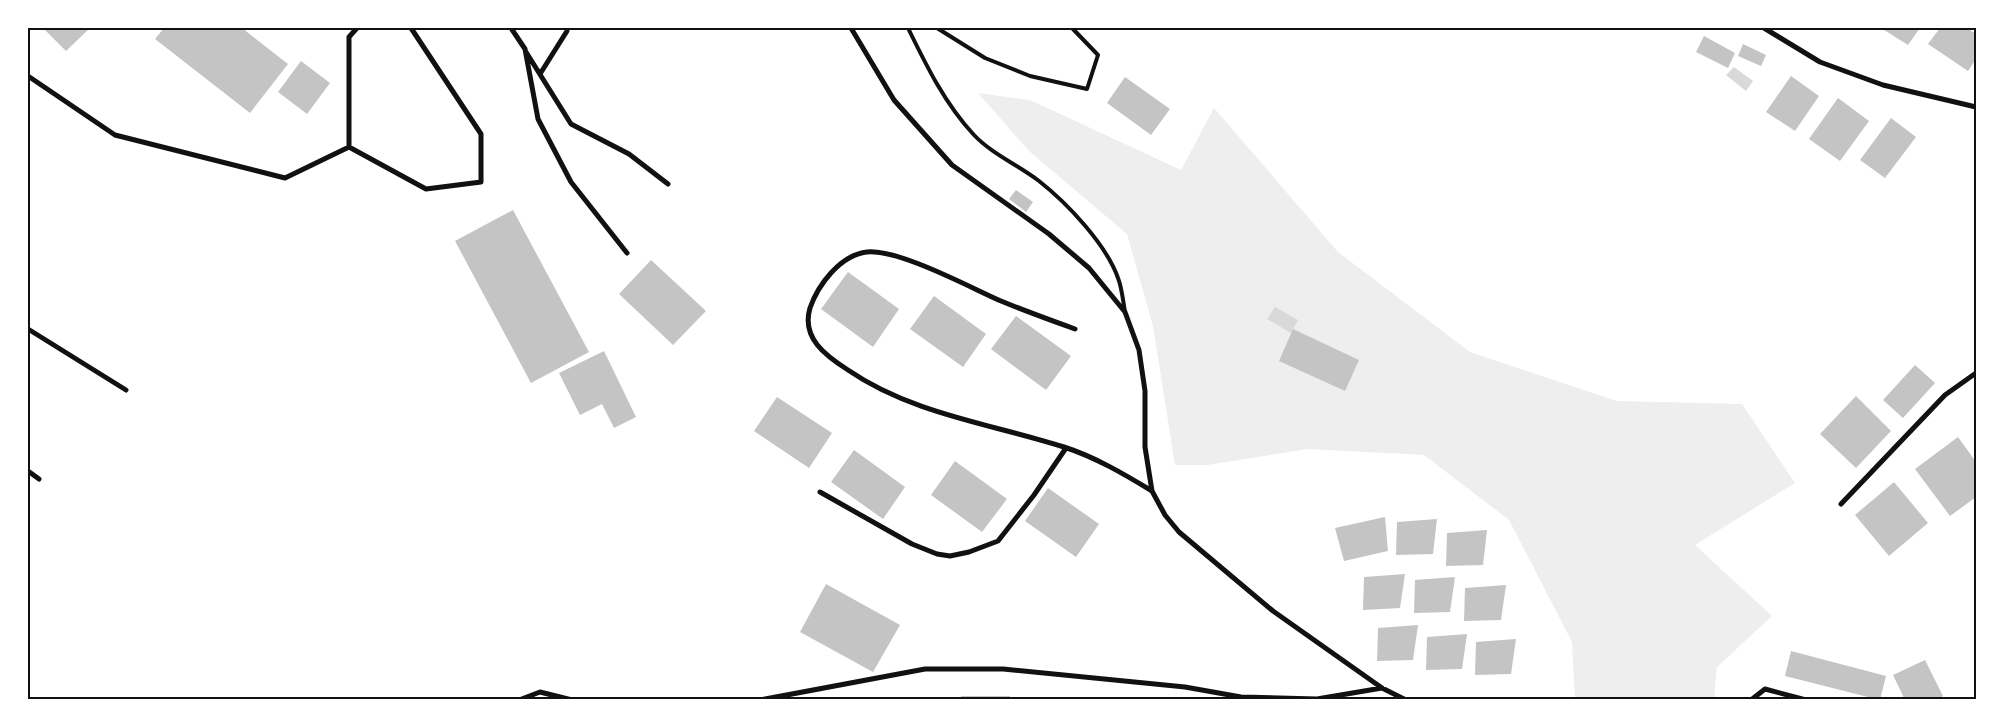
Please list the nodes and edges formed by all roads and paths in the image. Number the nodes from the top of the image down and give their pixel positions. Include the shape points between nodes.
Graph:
1 (357, 28) edge
2 (411, 28) edge
3 (511, 28) edge
4 (567, 28) edge
5 (851, 28) edge
6 (908, 28) edge
7 (936, 28) edge
8 (1072, 28) edge
9 (1764, 28) edge
10 (525, 49) junction
11 (540, 74) junction
12 (28, 76) edge
13 (1976, 107) edge
14 (349, 147) junction
15 (668, 184) dead end
16 (626, 253) dead end
17 (1125, 312) junction
18 (28, 328) edge
19 (1075, 329) dead end
20 (1976, 373) edge
21 (126, 390) dead end
22 (1066, 448) junction
23 (28, 471) edge
24 (38, 480) dead end
25 (1152, 491) junction
26 (820, 492) dead end
27 (1841, 504) dead end
28 (1382, 688) junction
29 (1348, 697) edge
30 (1321, 699) edge
31 (519, 700) edge
32 (572, 700) edge
33 (760, 700) edge
34 (1406, 700) edge
35 (1751, 700) edge
36 (1806, 700) edge

1 - 14 street via 349,37
2 - 14 street via 481,134 481,182 426,189
3 - 10 street
4 - 11 street
5 - 17 street via 894,100 945,158 1089,268
6 - 17 lane via 928,69 974,135 1039,181 1094,237 1118,277
7 - 8 lane via 985,58 1030,76 1087,89 1098,55
9 - 13 street via 1830,65 1883,85
10 - 11 street
10 - 16 street via 538,119 571,182
11 - 15 street via 571,124 629,154
12 - 14 street via 115,136 285,178
17 - 25 street via 1133,329 1145,391 1145,447
18 - 21 street
19 - 22 street via 1001,301 931,269 876,252 848,259 833,272 816,294 810,310 810,336 849,371 920,407
20 - 27 street via 1945,394
22 - 25 street
22 - 26 street via 998,541 950,556 912,544
23 - 24 street
25 - 28 street via 1164,515 1186,538 1273,611
28 - 29 street
28 - 34 street
29 - 30 street
30 - 33 street via 1241,697 1185,687 1003,670 925,669
31 - 32 street via 540,692
35 - 36 street via 1765,689

